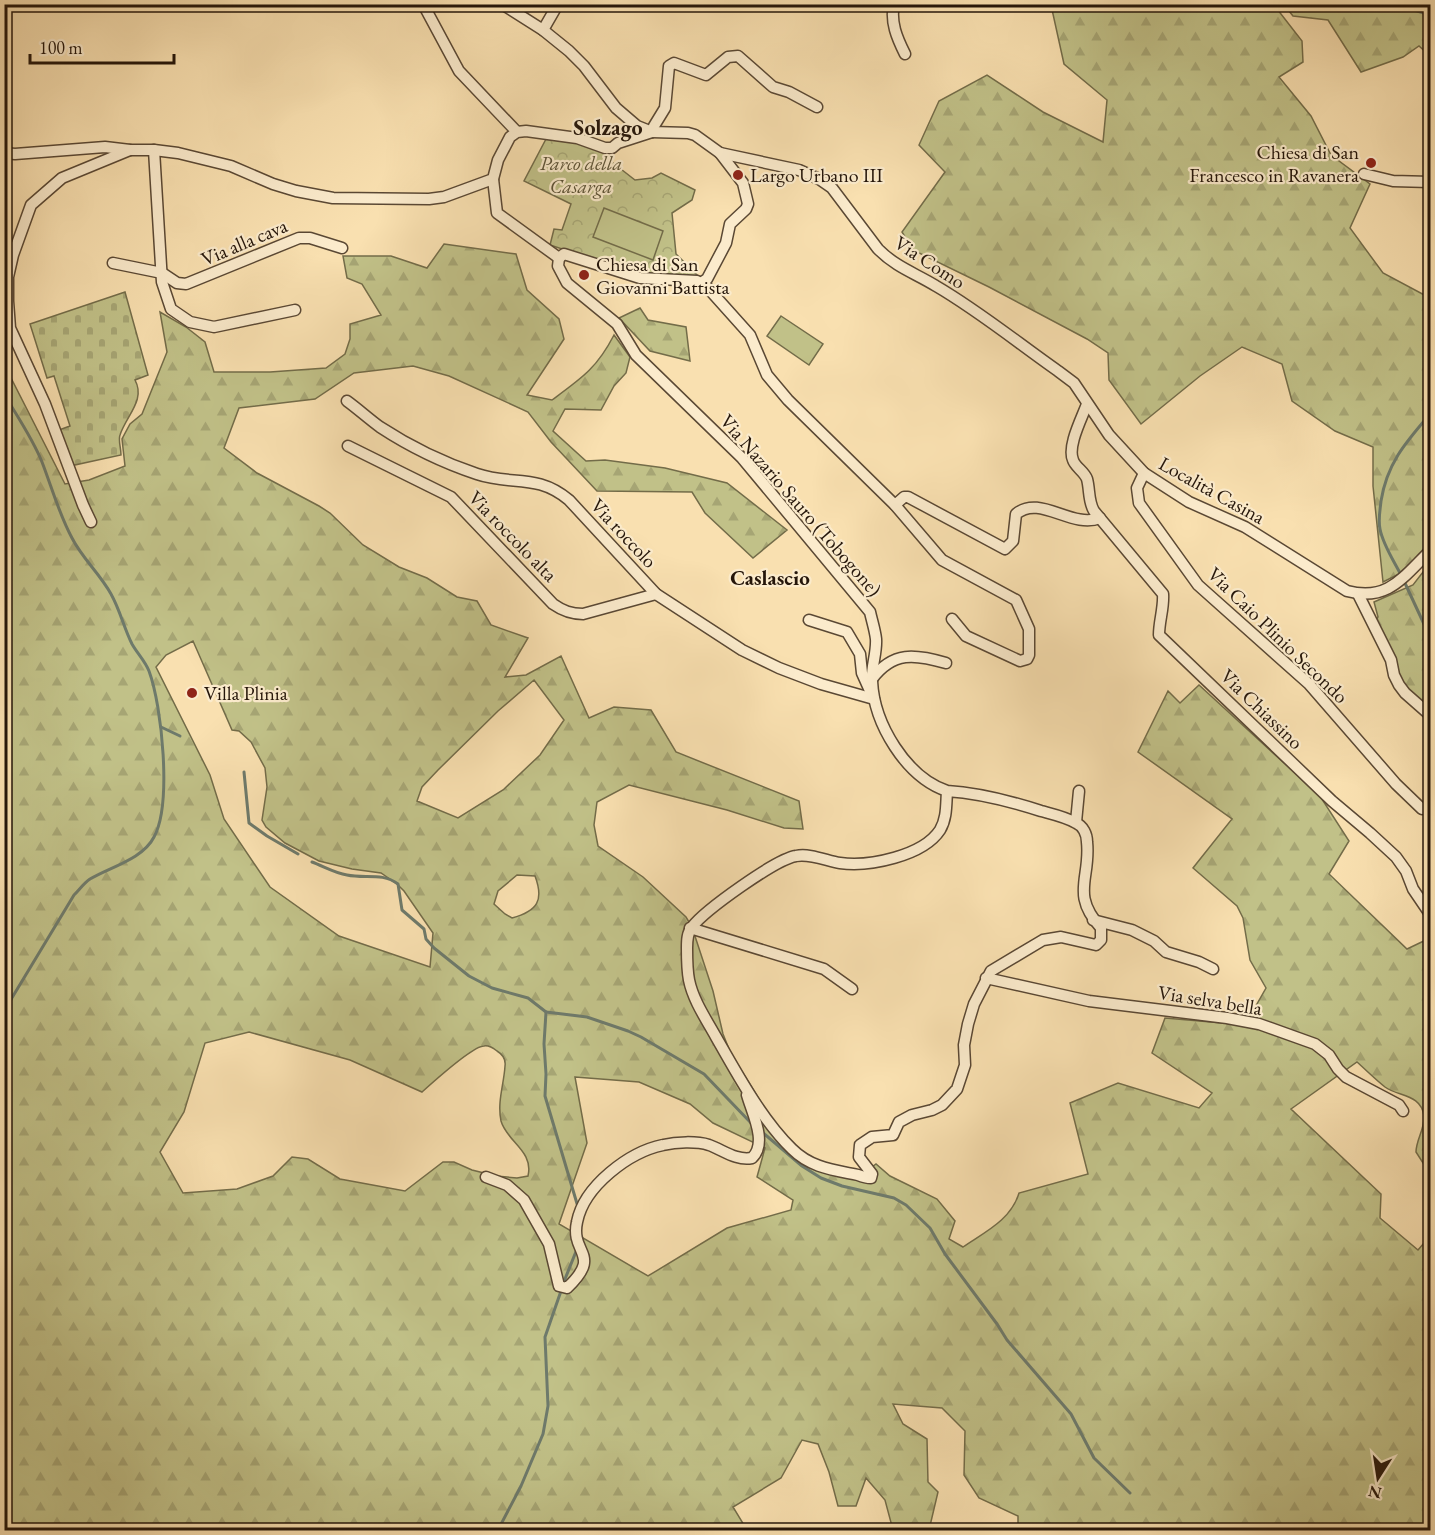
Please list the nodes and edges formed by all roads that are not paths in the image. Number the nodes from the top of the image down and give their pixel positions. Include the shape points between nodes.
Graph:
1 (423, 4) edge
2 (502, 4) edge
3 (558, 4) edge
4 (894, 4) edge
5 (543, 30) junction
6 (905, 54) dead end
7 (817, 107) dead end
8 (517, 132) junction
9 (652, 132) junction
10 (130, 150) junction
11 (154, 150) junction
12 (4, 153) edge
13 (720, 153) junction
14 (1364, 174) dead end
15 (493, 179) junction
16 (1431, 182) edge
17 (342, 248) dead end
18 (559, 258) junction
19 (114, 263) dead end
20 (162, 273) junction
21 (701, 283) junction
22 (295, 310) dead end
23 (347, 401) dead end
24 (1087, 404) junction
25 (348, 446) dead end
26 (1144, 472) junction
27 (895, 505) junction
28 (1100, 518) junction
29 (91, 522) dead end
30 (1431, 551) edge
31 (656, 594) junction
32 (1358, 594) junction
33 (952, 618) dead end
34 (808, 620) dead end
35 (946, 663) dead end
36 (872, 680) junction
37 (874, 699) junction
38 (1431, 715) edge
39 (947, 791) junction
40 (1079, 791) dead end
41 (1422, 809) dead end
42 (1076, 822) junction
43 (1431, 914) edge
44 (1093, 920) junction
45 (690, 928) junction
46 (1213, 969) dead end
47 (986, 978) junction
48 (852, 989) dead end
49 (745, 1089) junction
50 (1403, 1111) dead end
51 (486, 1177) dead end

1 - 8 street via 459,71
2 - 5 street
3 - 5 street
4 - 6 street via 894,26
5 - 9 street via 584,66 616,108 637,126
7 - 9 street via 773,87 738,56 728,57 706,75 674,63 669,66 665,108
8 - 9 street via 577,138 612,148
8 - 15 street via 498,160
9 - 13 street, Via Como via 695,135
10 - 11 street
10 - 12 street via 105,147
10 - 29 street via 62,178 31,205 8,277 10,328 45,404
11 - 15 street via 231,166 273,184 333,198 429,199
11 - 20 street
13 - 21 street via 743,183 748,204 730,224 726,243
13 - 24 street, Via Como via 800,170 826,183 888,259 936,286 1059,370 1074,383
14 - 16 street via 1393,181
15 - 18 street via 497,213
17 - 20 street, Via alla cava via 304,237 190,284 180,284
18 - 21 street via 569,255 640,278
18 - 36 street, Via Nazario Sauro (Tobogone) via 558,266 567,283 616,324 636,355 742,458 870,612 876,639
19 - 20 street, Via alla cava
20 - 22 street via 171,309 190,322 213,327
21 - 27 street via 750,335 767,375 788,400
23 - 31 street, Via roccolo via 381,427 467,470 556,489
24 - 26 street, Località Casina via 1109,435
24 - 28 street via 1071,451 1073,460 1087,477 1091,506
25 - 31 street, Via roccolo alta via 451,497 561,610 584,614
26 - 32 street, Località Casina via 1189,502 1245,527 1347,591
26 - 41 street, Via Caio Plinio Secondo via 1137,488 1139,502 1198,585 1309,684
27 - 28 street via 908,497 1005,549 1014,537 1016,514 1025,508 1076,520
27 - 33 street via 942,560 1016,600 1029,629 1029,655 1020,661 980,644 966,636
28 - 43 street, Via Chiassino via 1163,594 1159,635 1395,857
30 - 32 street via 1391,588 1375,594
31 - 37 street, Via roccolo via 752,654 821,684
32 - 38 street via 1399,685
34 - 37 street via 847,632 860,654 865,682
35 - 36 street via 902,657 881,667
36 - 37 street, Via Nazario Sauro (Tobogone)
37 - 39 street, Via Nazario Sauro (Tobogone) via 889,738 914,772 932,786
39 - 42 street via 1005,800
39 - 45 street via 941,828 914,852 864,863 842,864 798,855 788,858
40 - 42 street
42 - 44 street via 1088,842 1084,887
44 - 46 street via 1132,930 1166,952
44 - 47 street via 1101,928 1099,944 1061,937 1043,940 991,970
45 - 48 street via 824,969
45 - 49 street via 689,981
47 - 49 street via 974,1004 964,1045 963,1077 957,1089 951,1098 932,1110 899,1122 893,1135 872,1137 860,1145 859,1157 871,1178 816,1166 806,1160 792,1149
47 - 50 street, Via selva bella via 1089,1001 1259,1024 1315,1044 1346,1077 1399,1105
49 - 51 street via 759,1137 759,1151 749,1159 725,1154 707,1144 665,1144 631,1157 600,1181 581,1210 577,1231 585,1263 578,1278 567,1288 560,1286 549,1244 524,1200 507,1185

